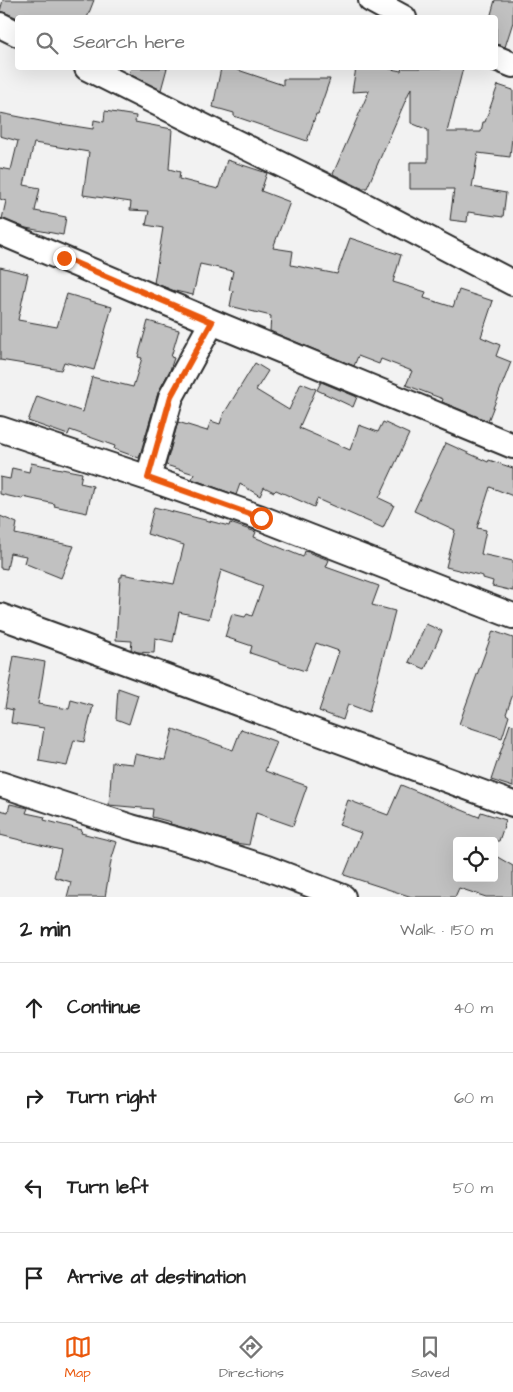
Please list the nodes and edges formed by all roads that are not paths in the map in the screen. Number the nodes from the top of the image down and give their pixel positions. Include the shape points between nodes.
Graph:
1 (371, 0) edge
2 (398, 15) edge
3 (0, 25) edge
4 (15, 32) edge
5 (498, 59) edge
6 (513, 65) edge
7 (91, 70) edge
8 (0, 232) edge
9 (513, 283) edge
10 (212, 322) junction
11 (0, 429) edge
12 (513, 446) edge
13 (148, 478) junction
14 (0, 616) edge
15 (513, 616) edge
16 (0, 784) edge
17 (513, 804) edge
18 (343, 897) edge

1 - 2 street
3 - 4 street
5 - 6 street
7 - 9 street
8 - 10 street
10 - 12 street
10 - 13 street via 171,396
11 - 13 street
13 - 15 street via 261,518
14 - 17 street
16 - 18 street via 266,868

